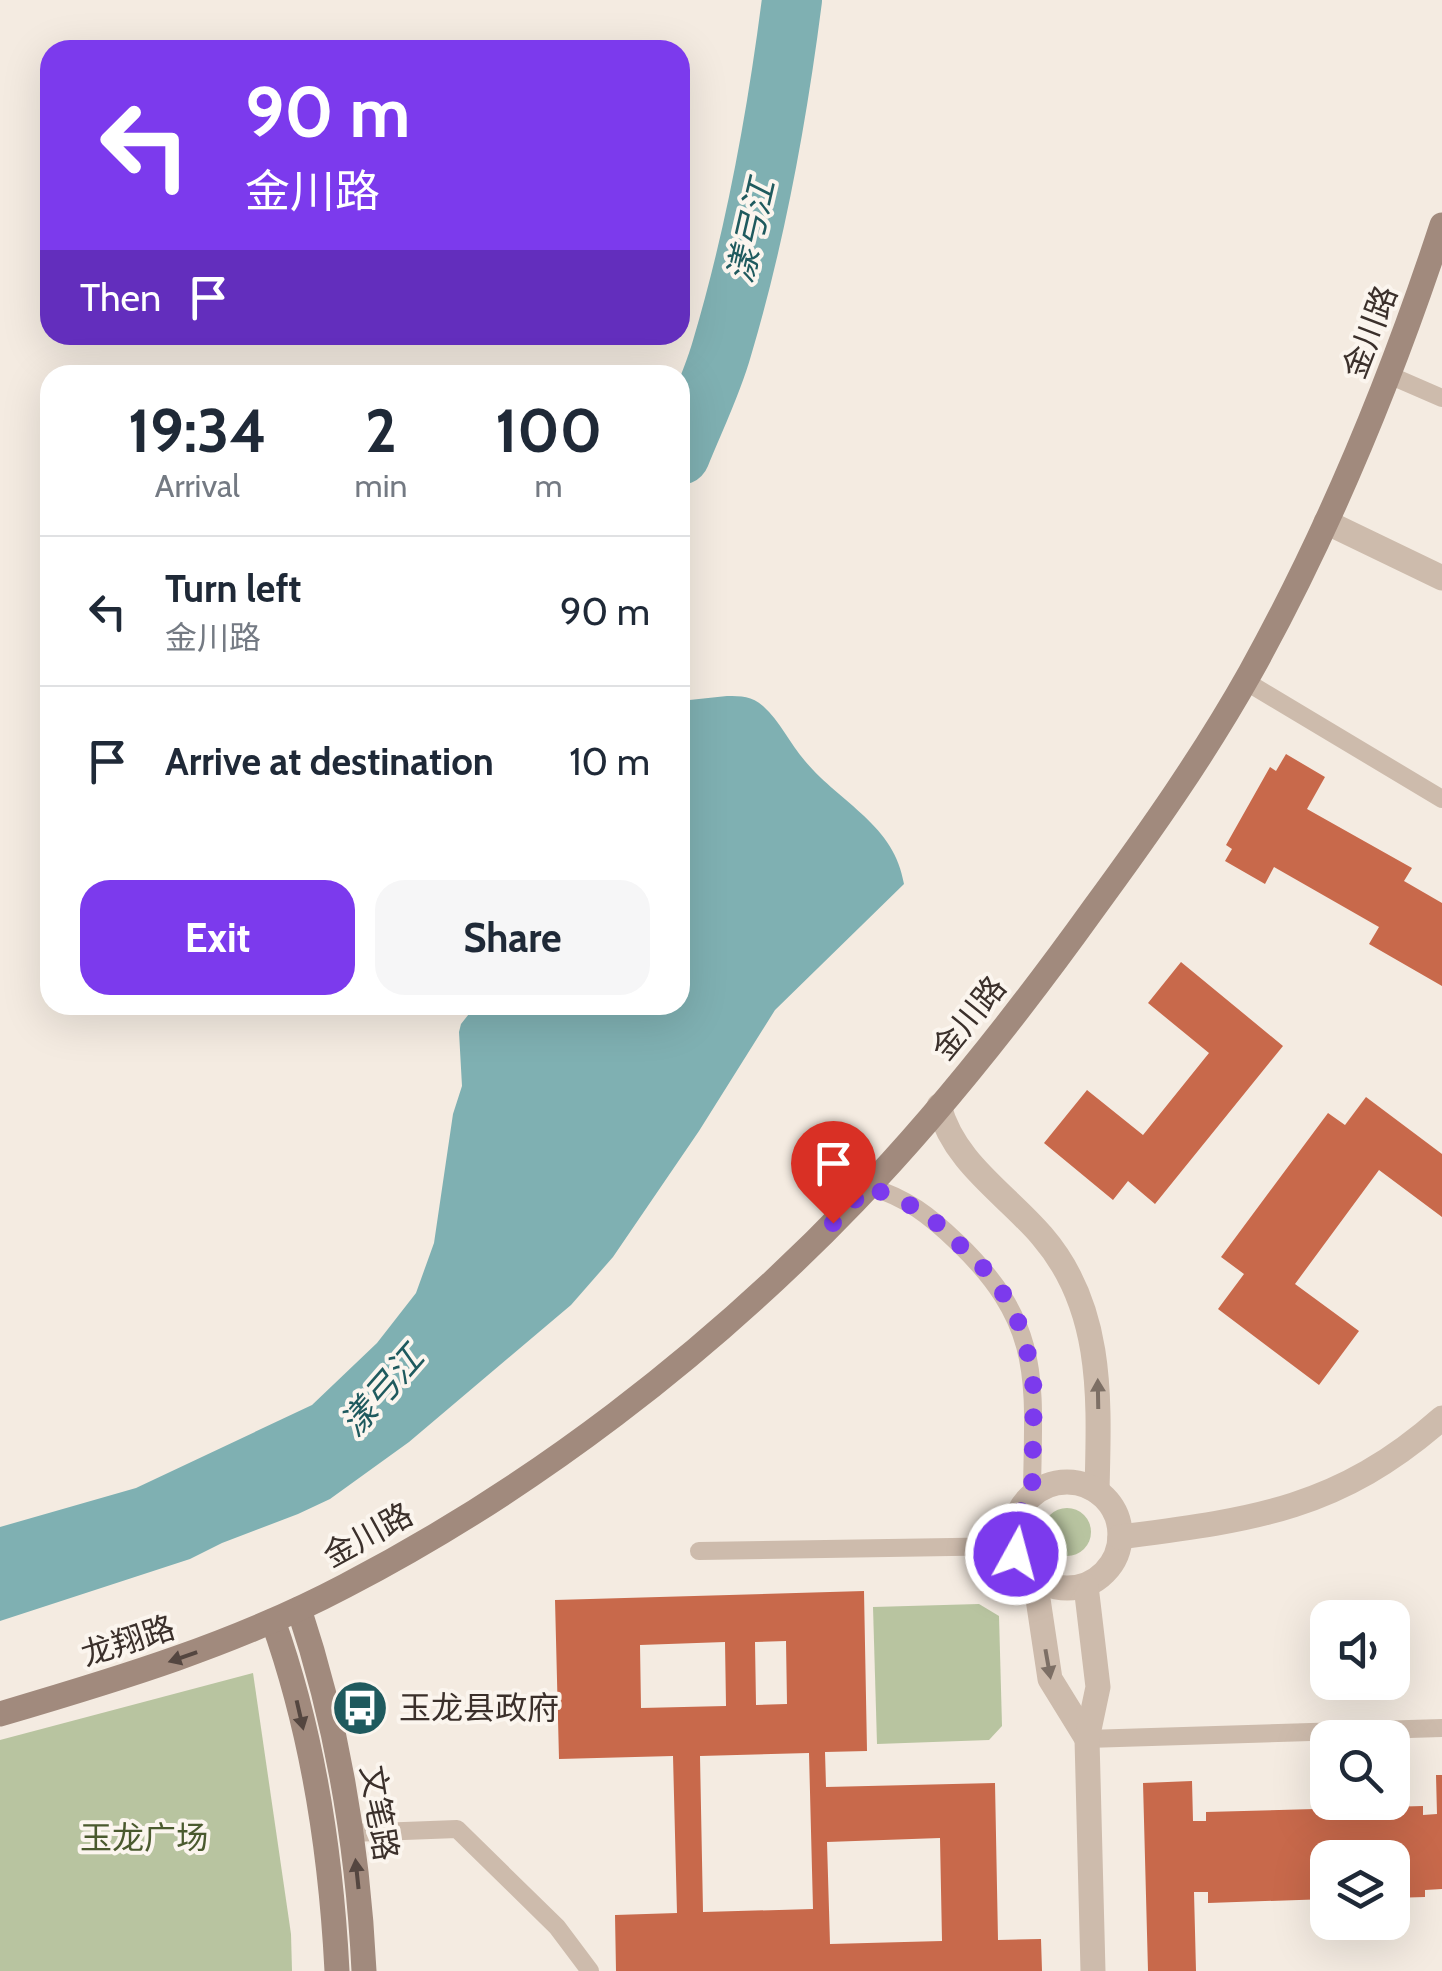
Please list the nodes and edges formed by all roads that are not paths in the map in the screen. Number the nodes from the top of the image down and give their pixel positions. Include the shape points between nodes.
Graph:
1 (1442, 225) edge
2 (1389, 375) junction
3 (1442, 398) edge
4 (1326, 522) junction
5 (1442, 578) edge
6 (1245, 681) junction
7 (1442, 798) edge
8 (939, 1106) junction
9 (868, 1186) junction
10 (1442, 1418) edge
11 (1097, 1491) junction
12 (1032, 1495) junction
13 (1120, 1537) junction
14 (1015, 1546) junction
15 (699, 1551) dead end
16 (1036, 1579) junction
17 (1086, 1586) junction
18 (298, 1609) junction
19 (273, 1621) junction
20 (0, 1714) edge
21 (1442, 1728) edge
22 (1087, 1739) junction
23 (351, 1833) junction
24 (336, 1971) edge
25 (364, 1971) edge
26 (590, 1971) edge
27 (1093, 1971) edge

1 - 2 main road, 金川路
2 - 3 lane
2 - 4 main road, 金川路
4 - 5 street
4 - 6 main road, 金川路
6 - 7 lane
6 - 8 main road, 金川路 via 1123,869
8 - 9 main road, 金川路
11 -> 8 street via 1096,1356 1075,1288 1042,1236 960,1153
9 - 12 lane via 925,1212 981,1265 1016,1316 1034,1389
9 - 18 main road, 金川路 via 728,1320 598,1424 465,1517
10 - 13 street via 1378,1467 1312,1500 1242,1521
11 - 12 street via 1059,1482
11 - 13 street via 1113,1509
12 - 14 street via 1014,1522
13 - 17 street via 1113,1562
14 - 15 lane
14 - 16 street
16 - 17 street via 1068,1589
16 -> 22 street via 1050,1679
17 - 22 street via 1098,1688
18 - 19 main road, 金川路
18 - 23 main road, 文笔路 via 326,1703
19 -> 20 main road, 龙翔路 via 123,1678
19 -> 24 main road, 文笔路 via 315,1784
21 - 22 lane
22 - 27 street
25 -> 23 main road, 文笔路
23 - 26 lane via 457,1829 557,1927

